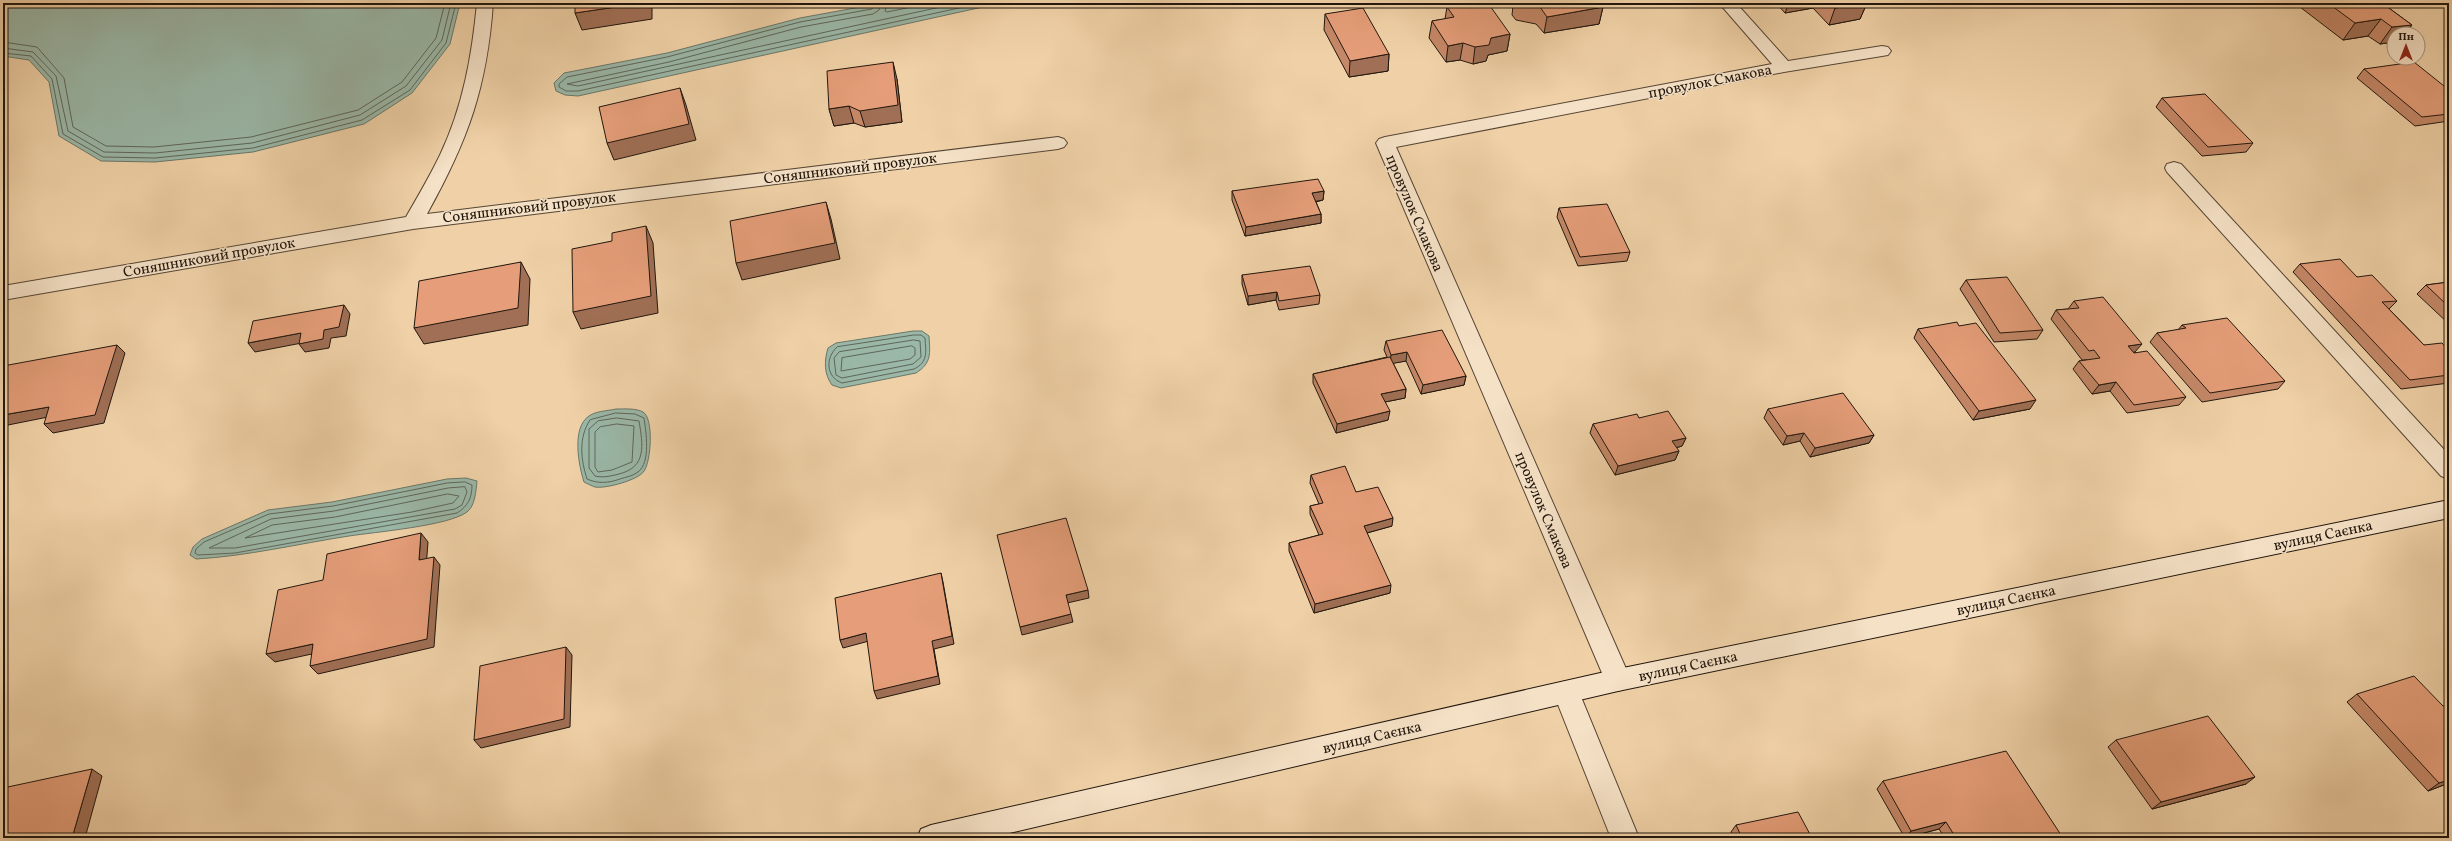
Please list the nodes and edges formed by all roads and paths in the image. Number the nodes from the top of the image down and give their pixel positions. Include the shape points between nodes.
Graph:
1 (485, 3) edge
2 (1727, 3) edge
3 (1882, 51) dead end
4 (1784, 67) junction
5 (1058, 143) dead end
6 (2174, 168) dead end
7 (413, 222) junction
8 (3, 293) edge
9 (2449, 470) edge
10 (2449, 509) edge
11 (1618, 680) junction
12 (1566, 692) junction
13 (931, 838) edge
14 (1625, 838) edge

1 - 7 street via 483,39 468,108 450,154
2 - 4 street
3 - 4 street, провулок Смакова
4 - 11 street, провулок Смакова via 1385,143
5 - 7 street, Соняшниковий провулок
6 - 9 street
7 - 8 street, Соняшниковий провулок
10 - 11 street, вулиця Саєнка
11 - 12 street, вулиця Саєнка
12 - 13 street, вулиця Саєнка
12 - 14 street

